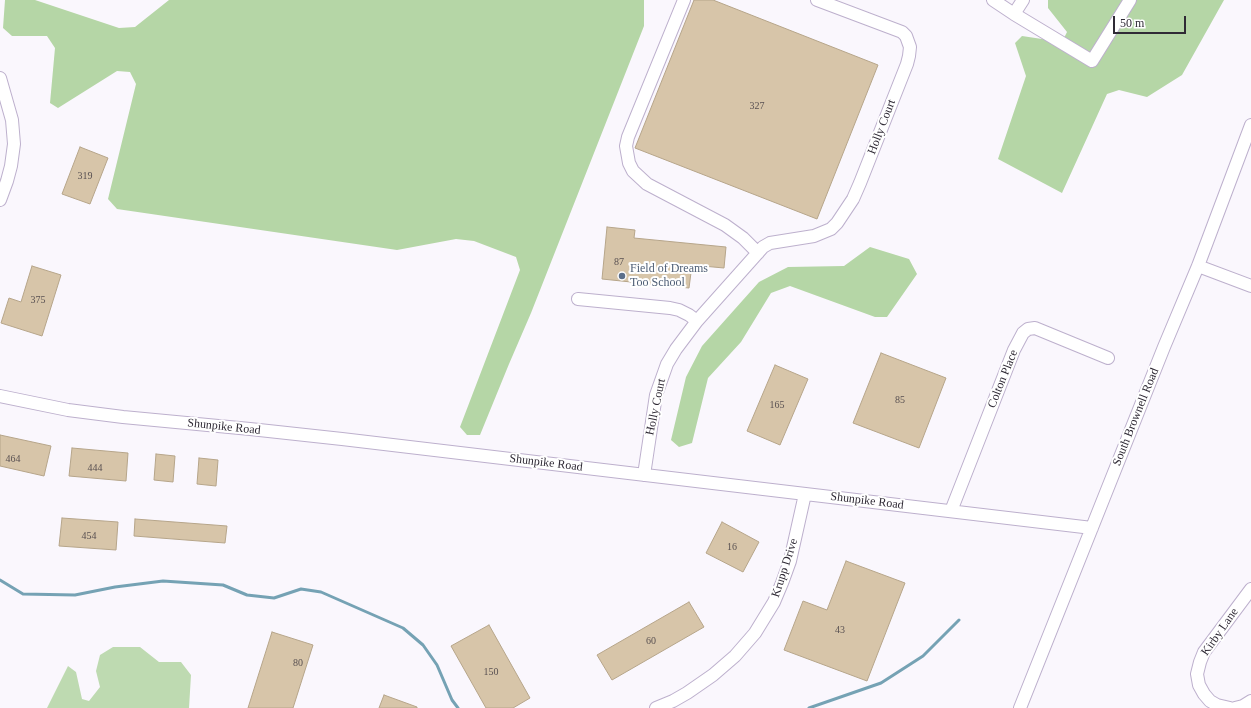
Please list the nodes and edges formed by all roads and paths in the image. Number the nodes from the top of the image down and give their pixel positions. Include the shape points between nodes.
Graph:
1 (684, 0) edge
2 (817, 0) edge
3 (993, 0) edge
4 (1023, 0) edge
5 (1130, 0) edge
6 (1014, 14) junction
7 (0, 78) edge
8 (1251, 125) edge
9 (0, 200) edge
10 (758, 253) junction
11 (1198, 266) junction
12 (1251, 286) edge
13 (578, 299) dead end
14 (697, 322) junction
15 (1108, 358) dead end
16 (0, 396) edge
17 (644, 474) junction
18 (805, 494) junction
19 (951, 511) junction
20 (1092, 528) junction
21 (1251, 590) edge
22 (1251, 701) edge
23 (656, 708) edge
24 (1020, 708) edge
25 (1230, 708) edge
26 (1235, 708) edge

1 - 10 street via 628,138 626,146 629,163 633,171 647,184 725,225
2 - 10 street, Holly Court via 902,32 910,47 909,56 860,183 843,215 831,229 814,236 770,243
3 - 6 street
4 - 6 street
5 - 6 street via 1092,60
7 - 9 street via 12,120 14,144 11,166
8 - 11 street, South Brownell Road
10 - 14 street, Holly Court
11 - 12 street
11 - 20 street, South Brownell Road
13 - 14 street via 670,308 689,315
14 - 17 street, Holly Court via 676,349 660,383
15 - 19 street, Colton Place via 1035,328 1026,330 1014,350
16 - 17 street, Shunpike Road via 123,418 277,432
17 - 18 street, Shunpike Road
18 - 19 street, Shunpike Road
18 - 23 street, Krupp Drive via 790,561 774,602 755,633 735,656 713,675 673,701
19 - 20 street, Shunpike Road
20 - 24 street, South Brownell Road
21 - 25 street, Kirby Lane via 1204,652 1197,674 1199,685 1210,701 1218,706
22 - 26 street

